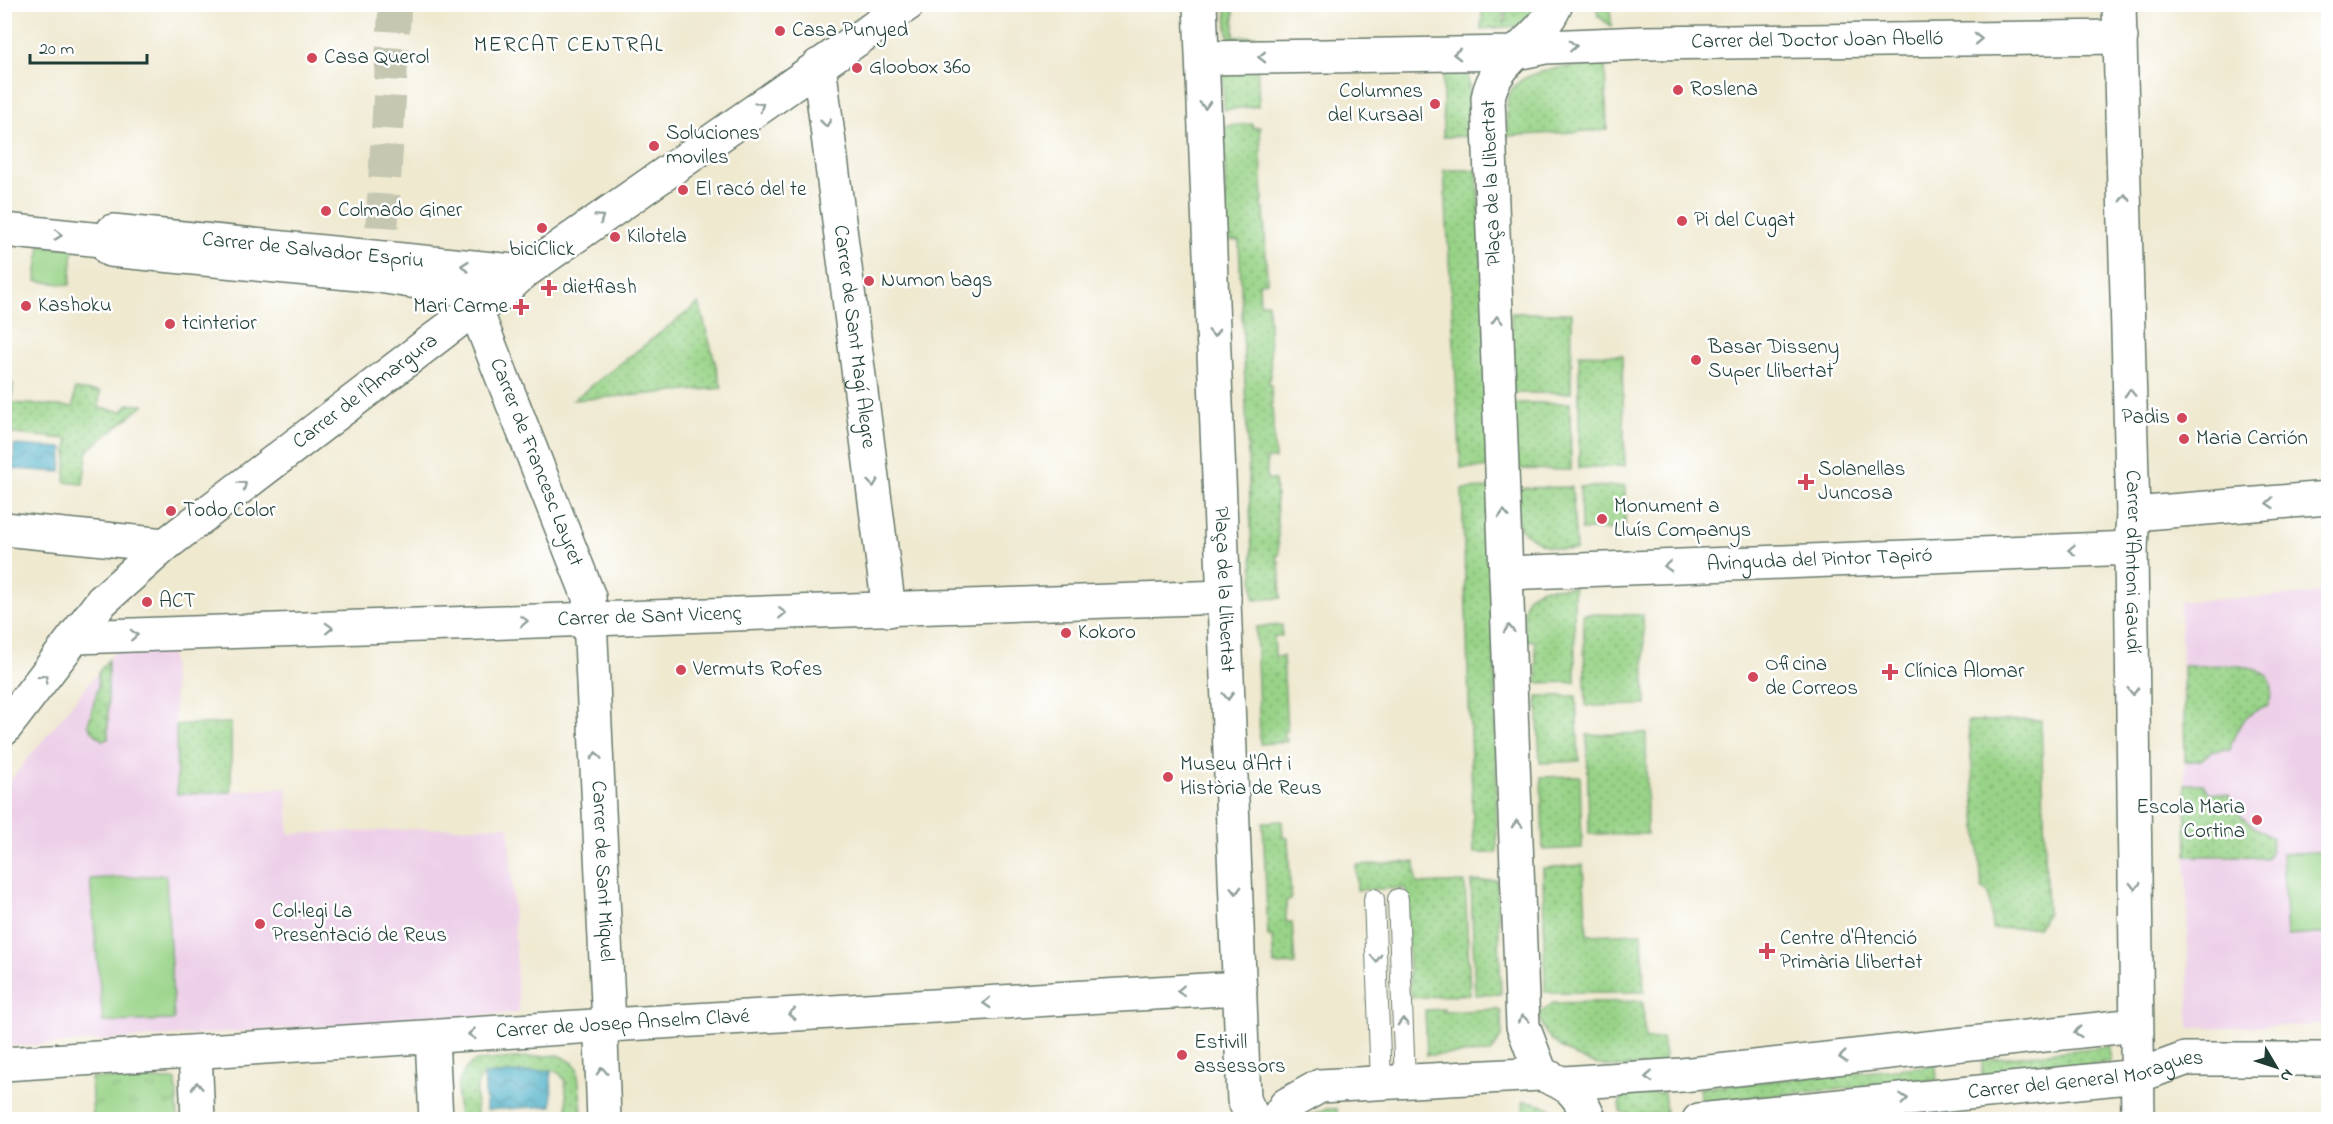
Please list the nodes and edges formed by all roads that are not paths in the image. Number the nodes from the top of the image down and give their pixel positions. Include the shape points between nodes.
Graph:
1 (908, 4) edge
2 (1200, 4) edge
3 (1557, 4) edge
4 (2120, 4) edge
5 (2121, 37) junction
6 (1516, 53) junction
7 (1203, 58) junction
8 (819, 65) junction
9 (4, 230) edge
10 (111, 241) junction
11 (524, 272) junction
12 (487, 302) junction
13 (2328, 498) edge
14 (2133, 514) junction
15 (4, 529) edge
16 (165, 545) junction
17 (2131, 548) junction
18 (1506, 573) junction
19 (1224, 597) junction
20 (889, 610) junction
21 (590, 619) junction
22 (76, 637) junction
23 (7, 723) edge
24 (1398, 898) dead end
25 (1374, 899) dead end
26 (1240, 988) junction
27 (609, 1025) junction
28 (2136, 1025) junction
29 (432, 1036) junction
30 (195, 1052) junction
31 (2328, 1059) edge
32 (4, 1064) edge
33 (2138, 1076) junction
34 (1553, 1078) junction
35 (1393, 1082) junction
36 (198, 1119) edge
37 (436, 1119) edge
38 (604, 1119) edge
39 (1254, 1119) edge
40 (1276, 1119) edge
41 (1590, 1119) edge
42 (1699, 1119) edge
43 (2138, 1119) edge

1 - 8 street, Carrer de l'Amargura
2 - 7 street, Plaça de la Llibertat
3 - 6 street, Plaça de la Llibertat via 1539,31
4 - 5 street, Carrer d'Antoni Gaudí
6 -> 5 street, Carrer del Doctor Joan Abelló via 1545,46
14 -> 5 street, Carrer d'Antoni Gaudí
6 -> 7 street
18 -> 6 street, Plaça de la Llibertat via 1488,98 1498,73
7 -> 19 street, Plaça de la Llibertat
11 -> 8 street, Carrer de l'Amargura
8 -> 20 street, Carrer de Sant Magí Alegre
9 -> 10 street, Carrer de Salvador Espriu
11 -> 10 street, Carrer de Salvador Espriu via 113,231
10 - 12 street, Carrer de Salvador Espriu via 110,250 378,276
11 - 12 street, Carrer de l'Amargura
16 -> 12 street, Carrer de l'Amargura
12 - 21 street, Carrer de Francesc Layret via 589,597
13 -> 14 street
14 - 17 street, Carrer d'Antoni Gaudí
15 - 16 street
16 - 22 street, Carrer de l'Amargura via 102,601
17 -> 18 street, Avinguda del Pintor Tapiró
17 -> 28 street, Carrer d'Antoni Gaudí
34 -> 18 street, Plaça de la Llibertat via 1523,1026
19 - 20 street, Carrer de Sant Vicenç
19 -> 26 street, Plaça de la Llibertat
21 -> 20 street, Carrer de Sant Vicenç
22 -> 21 street, Carrer de Sant Vicenç
27 -> 21 street, Carrer de Sant Miquel
23 -> 22 street, Carrer de l'Amargura
35 -> 24 lane
25 -> 35 lane
26 -> 27 street, Carrer de Josep Anselm Clavé
26 - 39 street, Plaça de la Llibertat via 1244,1100
27 -> 29 street, Carrer de Josep Anselm Clavé
38 -> 27 street, Carrer de Sant Miquel via 601,1039
28 - 33 street, Carrer d'Antoni Gaudí
28 -> 34 street, Carrer del General Moragues via 1682,1075
29 - 30 street, Carrer de Josep Anselm Clavé
29 - 37 street
30 - 32 street, Carrer de Josep Anselm Clavé
36 -> 30 street
31 - 33 street, Carrer del General Moragues via 2185,1059
42 -> 33 street, Carrer del General Moragues
33 - 43 street, Carrer d'Antoni Gaudí
34 - 35 street, Carrer del General Moragues
34 - 41 street via 1581,1100
35 - 40 street, Carrer del General Moragues via 1320,1086 1286,1105

